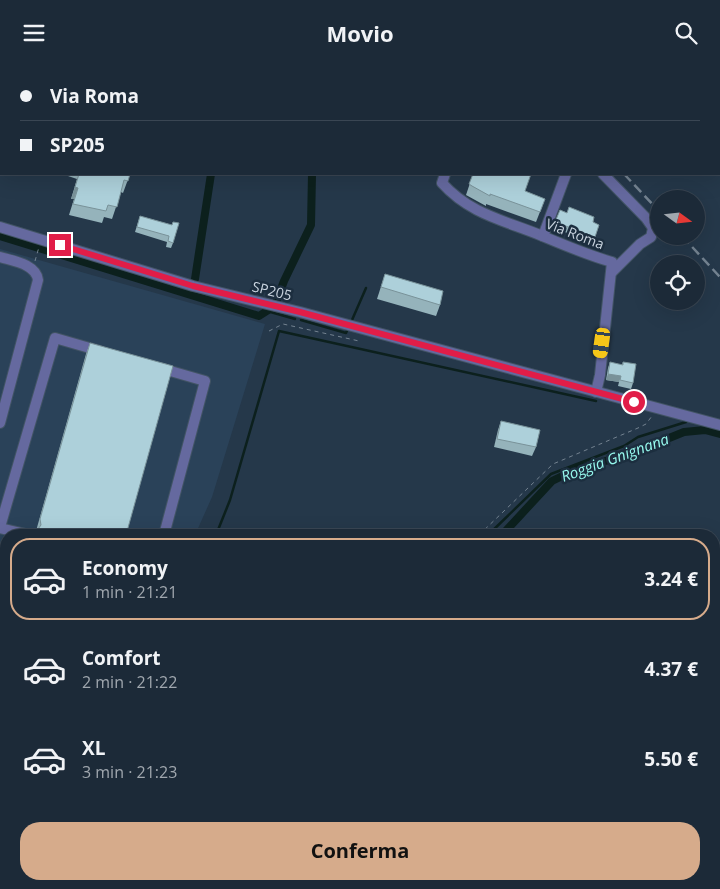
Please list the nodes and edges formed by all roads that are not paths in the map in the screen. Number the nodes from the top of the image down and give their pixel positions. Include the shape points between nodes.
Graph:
1 (445, 175) edge
2 (566, 175) edge
3 (604, 175) edge
4 (0, 227) edge
5 (544, 237) junction
6 (0, 257) edge
7 (612, 272) junction
8 (111, 354) edge
9 (149, 365) edge
10 (596, 392) junction
11 (0, 423) edge
12 (720, 425) edge
13 (0, 528) edge
14 (166, 529) edge

1 - 5 street, Via Roma via 442,183 459,201 496,220
2 - 5 street
3 - 7 street via 653,228 652,237 640,244
4 - 10 street, SP205 via 193,286
5 - 7 street, Via Roma via 612,262
6 - 11 street via 23,264 38,275 36,293
7 - 10 street
8 - 13 street via 55,338
9 - 14 street via 205,381
10 - 12 street

